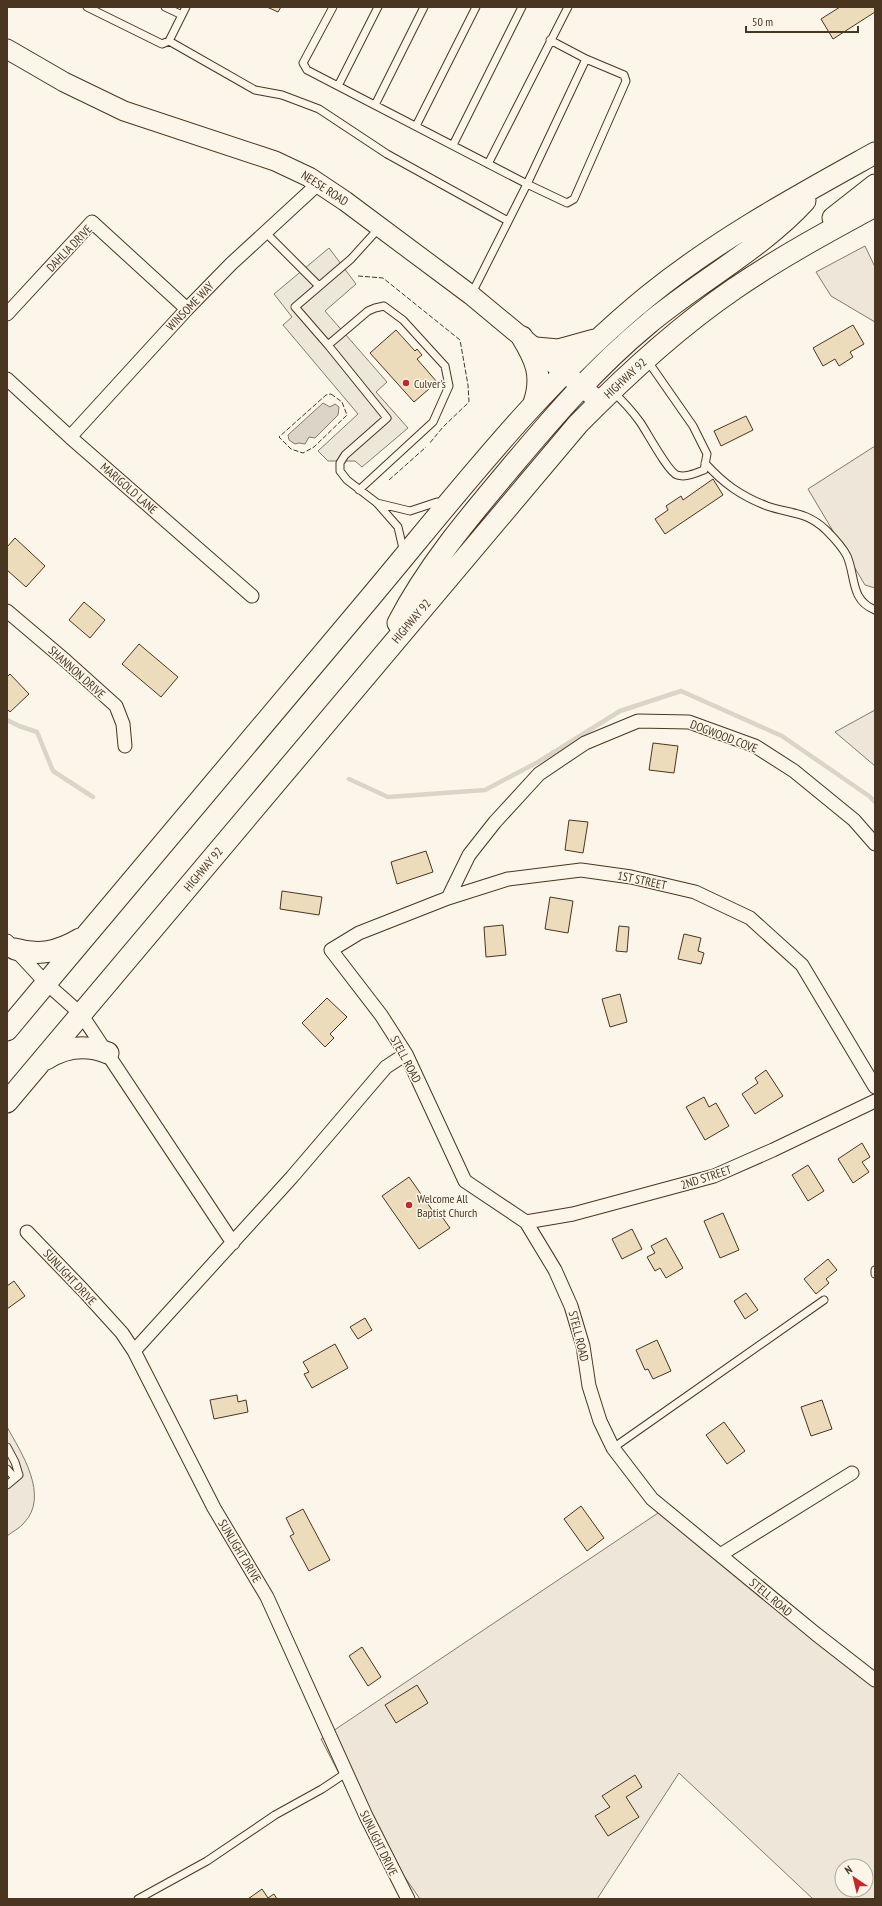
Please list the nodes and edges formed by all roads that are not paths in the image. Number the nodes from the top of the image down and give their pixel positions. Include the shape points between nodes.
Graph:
1 (87, 7) edge
2 (165, 7) edge
3 (186, 7) edge
4 (333, 7) edge
5 (378, 7) edge
6 (424, 7) edge
7 (476, 7) edge
8 (522, 7) edge
9 (568, 7) edge
10 (182, 15) junction
11 (550, 40) junction
12 (169, 41) junction
13 (7, 49) edge
14 (586, 59) junction
15 (338, 86) junction
16 (375, 105) junction
17 (416, 126) junction
18 (453, 145) junction
19 (875, 153) edge
20 (488, 164) junction
21 (318, 183) junction
22 (821, 183) junction
23 (527, 184) junction
24 (875, 185) edge
25 (875, 206) edge
26 (508, 221) junction
27 (380, 227) junction
28 (266, 232) junction
29 (806, 245) junction
30 (319, 286) junction
31 (471, 296) junction
32 (187, 309) junction
33 (7, 314) edge
34 (601, 338) junction
35 (529, 342) junction
36 (328, 345) junction
37 (646, 359) junction
38 (565, 372) junction
39 (7, 379) edge
40 (582, 386) junction
41 (605, 396) junction
42 (534, 404) junction
43 (70, 437) junction
44 (705, 463) junction
45 (359, 490) junction
46 (377, 503) junction
47 (449, 503) junction
48 (404, 556) junction
49 (252, 596) dead end
50 (875, 610) edge
51 (7, 611) edge
52 (388, 648) junction
53 (125, 746) dead end
54 (875, 844) edge
55 (448, 898) junction
56 (90, 931) junction
57 (11, 945) edge
58 (331, 950) joint
59 (46, 983) junction
60 (81, 1014) junction
61 (7, 1030) edge
62 (108, 1052) junction
63 (406, 1054) junction
64 (42, 1061) junction
65 (875, 1087) edge
66 (875, 1101) edge
67 (7, 1102) edge
68 (526, 1222) junction
69 (27, 1232) dead end
70 (233, 1243) junction
71 (875, 1270) edge
72 (875, 1274) edge
73 (824, 1300) dead end
74 (134, 1351) junction
75 (7, 1448) edge
76 (613, 1448) junction
77 (7, 1469) edge
78 (852, 1472) dead end
79 (15, 1478) junction
80 (7, 1485) edge
81 (720, 1555) junction
82 (875, 1680) edge
83 (346, 1773) junction
84 (138, 1899) edge
85 (408, 1899) edge

1 - 12 lane via 162,44
2 - 10 lane
3 - 10 lane
4 - 15 lane via 303,63 307,70
5 - 15 lane
6 - 16 lane
7 - 17 lane
8 - 18 lane
9 - 11 lane
10 - 12 lane
11 - 14 lane
11 - 20 lane
12 - 26 lane via 255,90 282,94 319,109 387,154
13 - 21 street, NEESE ROAD via 95,98 158,122 275,160
14 - 23 lane
14 - 23 lane via 624,75 626,80 574,199 567,203
15 - 16 lane
16 - 17 lane
17 - 18 lane
18 - 20 lane
19 - 22 main road
20 - 23 lane
21 - 27 street, NEESE ROAD
21 - 28 street, WINSOME WAY
22 - 34 main road via 704,254 649,295
22 - 40 main road via 790,216 646,325
23 - 26 lane
24 - 29 main road
25 - 29 main road, HIGHWAY 92
26 - 31 lane
27 - 30 lane via 350,259
27 - 31 street, NEESE ROAD
28 - 30 lane
28 - 32 street, WINSOME WAY
29 - 37 main road, HIGHWAY 92 via 734,289
30 - 36 lane via 295,307
31 - 35 street, NEESE ROAD
32 - 33 street, DAHLIA DRIVE via 92,222
32 - 43 street, WINSOME WAY
34 - 35 main road via 562,350 550,350
34 - 38 main road
35 - 38 street, NEESE ROAD
35 - 42 main road via 539,373
36 - 45 lane via 387,418 345,455 340,463 340,471
36 - 45 lane via 368,311 384,306 403,320 445,366 449,386 433,422
37 - 41 main road, HIGHWAY 92
37 - 44 lane via 693,426 707,454
38 - 40 street, NEESE ROAD
38 - 42 main road
39 - 43 street, MARIGOLD LANE
40 - 41 street, NEESE ROAD
40 - 52 main road via 513,464 438,556 410,599
41 - 44 lane via 624,402 676,475 685,477 704,470
41 - 52 main road, HIGHWAY 92 via 548,458
42 - 47 main road
43 - 49 street, MARIGOLD LANE
44 - 50 lane via 741,495 803,515 826,530 846,556 854,589 865,606
45 - 46 lane
46 - 47 lane via 410,511 437,502
46 - 48 lane via 398,527
47 - 48 main road
48 - 56 main road
51 - 53 street, SHANNON DRIVE via 116,706 123,724
52 - 60 main road, HIGHWAY 92
54 - 55 street, DOGWOOD COVE via 854,820 794,771 755,746 689,722 638,721 586,743 539,774 469,855
55 - 58 street, 1ST STREET via 359,933
55 - 65 street, 1ST STREET via 508,879 581,870 631,877 695,892 750,918 802,965
56 - 57 main road via 56,951 33,953
56 - 59 main road
57 - 59 street
58 - 63 street, STELL ROAD via 381,1015
59 - 60 street
59 - 61 main road
60 - 62 street
60 - 64 main road, HIGHWAY 92
62 - 64 main road via 94,1048 75,1048 56,1053
62 - 70 street
63 - 68 street, STELL ROAD via 465,1181
63 - 70 street via 386,1067
64 - 67 main road, HIGHWAY 92
66 - 68 street, 2ND STREET via 714,1176 573,1214
68 - 76 street, STELL ROAD via 555,1270 571,1306 583,1346 589,1386 600,1421
69 - 74 street, SUNLIGHT DRIVE via 122,1333
70 - 74 street
71 - 72 lane
73 - 76 lane
74 - 83 street, SUNLIGHT DRIVE via 214,1508 267,1597
75 - 79 lane via 19,1475
76 - 81 street, STELL ROAD via 652,1499
77 - 79 lane
78 - 81 street
79 - 80 lane
81 - 82 street, STELL ROAD
83 - 84 lane via 275,1815 207,1861
83 - 85 street, SUNLIGHT DRIVE

